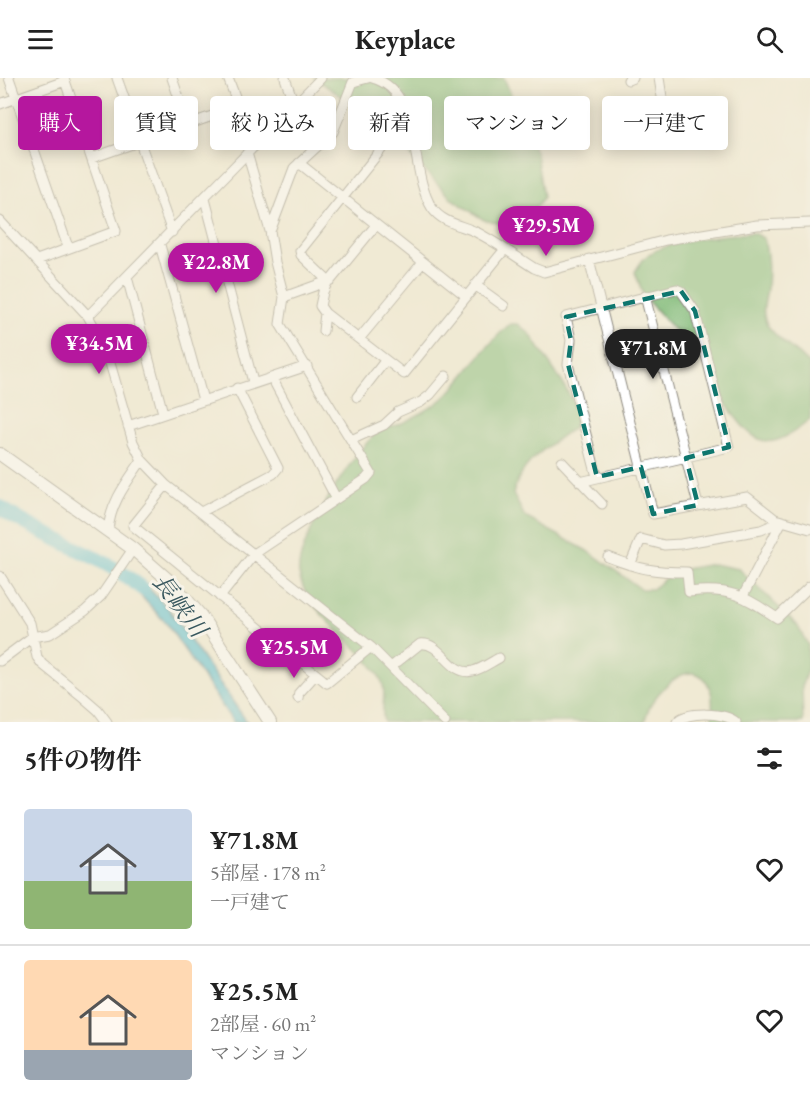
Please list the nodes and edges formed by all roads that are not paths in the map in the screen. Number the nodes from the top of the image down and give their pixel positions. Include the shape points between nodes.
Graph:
1 (9, 78) edge
2 (117, 78) edge
3 (172, 78) edge
4 (228, 78) edge
5 (285, 78) edge
6 (321, 78) edge
7 (370, 78) edge
8 (659, 78) edge
9 (64, 80) edge
10 (348, 80) edge
11 (123, 96) edge
12 (178, 96) edge
13 (234, 96) edge
14 (291, 96) edge
15 (302, 96) edge
16 (397, 96) edge
17 (662, 96) edge
18 (16, 99) junction
19 (0, 104) edge
20 (114, 150) edge
21 (142, 150) edge
22 (250, 150) joint
23 (381, 150) edge
24 (415, 150) edge
25 (92, 158) junction
26 (299, 163) junction
27 (343, 197) junction
28 (205, 199) junction
29 (0, 222) edge
30 (810, 223) edge
31 (376, 225) junction
32 (270, 231) junction
33 (172, 232) junction
34 (160, 245) junction
35 (68, 247) junction
36 (505, 249) junction
37 (589, 259) junction
38 (37, 260) junction
39 (423, 262) junction
40 (127, 277) junction
41 (328, 281) junction
42 (475, 285) junction
43 (466, 296) junction
44 (645, 296) junction
45 (284, 297) junction
46 (504, 306) dead end
47 (601, 308) junction
48 (325, 313) junction
49 (88, 316) junction
50 (323, 331) dead end
51 (359, 339) junction
52 (386, 361) junction
53 (307, 366) junction
54 (446, 376) dead end
55 (272, 378) junction
56 (253, 382) junction
57 (237, 388) junction
58 (357, 397) dead end
59 (203, 399) junction
60 (163, 413) junction
61 (128, 426) junction
62 (351, 440) junction
63 (0, 453) edge
64 (686, 458) junction
65 (142, 460) junction
66 (562, 462) dead end
67 (641, 467) junction
68 (597, 477) junction
69 (580, 482) junction
70 (166, 485) junction
71 (336, 498) junction
72 (602, 504) dead end
73 (698, 505) junction
74 (201, 512) junction
75 (782, 521) junction
76 (810, 529) edge
77 (108, 531) junction
78 (133, 549) junction
79 (254, 554) junction
80 (608, 556) dead end
81 (630, 565) junction
82 (0, 576) edge
83 (810, 586) edge
84 (743, 596) junction
85 (220, 597) junction
86 (32, 637) junction
87 (371, 647) junction
88 (499, 658) dead end
89 (0, 661) edge
90 (391, 667) junction
91 (316, 674) junction
92 (297, 694) dead end
93 (107, 722) edge
94 (270, 722) edge
95 (446, 722) edge
96 (676, 722) edge
97 (736, 722) edge

1 - 18 street
2 - 11 street
3 - 12 street
4 - 13 street
5 - 14 street
6 - 15 street
7 - 10 street
7 - 16 street via 383,81
8 - 17 street
9 - 18 street
9 - 25 street
10 - 26 street via 333,132
18 - 19 street
18 - 35 street
20 - 25 street
21 - 33 street
22 - 28 street
22 - 32 street
23 - 27 street
24 - 36 street via 422,185 433,209 445,220 475,231
25 - 35 street via 116,231
26 - 27 street
26 - 32 street
27 - 31 street
27 - 41 street via 300,251
28 - 33 street
28 - 56 street
29 - 38 street
30 - 37 street via 757,225 666,240
31 - 39 street
31 - 41 street
32 - 45 street
33 - 34 street
34 - 40 street
34 - 59 street
35 - 38 street
36 - 37 street via 544,272
36 - 42 street
37 - 47 street
38 - 49 street
39 - 43 street
39 - 51 street
40 - 49 street
40 - 60 street
41 - 45 street
41 - 48 street via 320,306
42 - 43 street
42 - 46 street
43 - 52 street via 404,375
44 - 47 street
44 - 64 street
44 - 64 street via 676,289 695,311 729,447
45 - 53 street via 280,324
47 - 67 street
47 - 68 street via 566,317 571,340 568,364
48 - 50 street
48 - 51 street
49 - 61 street via 105,346
51 - 52 street
52 - 58 street
53 - 55 street
53 - 62 street
54 - 62 street via 421,402
55 - 56 street
55 - 71 street
56 - 57 street
57 - 59 street
57 - 74 street via 278,468
59 - 60 street
60 - 61 street
61 - 65 street
62 - 71 street via 371,473
63 - 77 street
64 - 67 street
64 - 73 street
65 - 70 street
65 - 77 street via 109,515
66 - 69 street
67 - 68 street
67 - 73 street via 653,514
68 - 69 street
69 - 72 street
70 - 74 street
70 - 85 street via 133,526
71 - 79 street
73 - 75 street via 747,496
74 - 79 street
75 - 76 street
75 - 81 street via 761,530 681,544 664,545 641,539
75 - 84 street
77 - 78 street
78 - 86 street via 101,596 69,623 50,634
78 - 94 street via 173,584 201,616
79 - 85 street
79 - 87 street
80 - 81 street
81 - 84 street via 656,572 687,572 689,592 703,590
82 - 86 street via 30,623
83 - 84 street via 777,618
85 - 91 street
86 - 89 street
86 - 93 street via 42,664
87 - 90 street
87 - 91 street via 327,683
88 - 90 street via 464,672 426,643
90 - 95 street
91 - 92 street
96 - 97 street via 687,715 716,714

